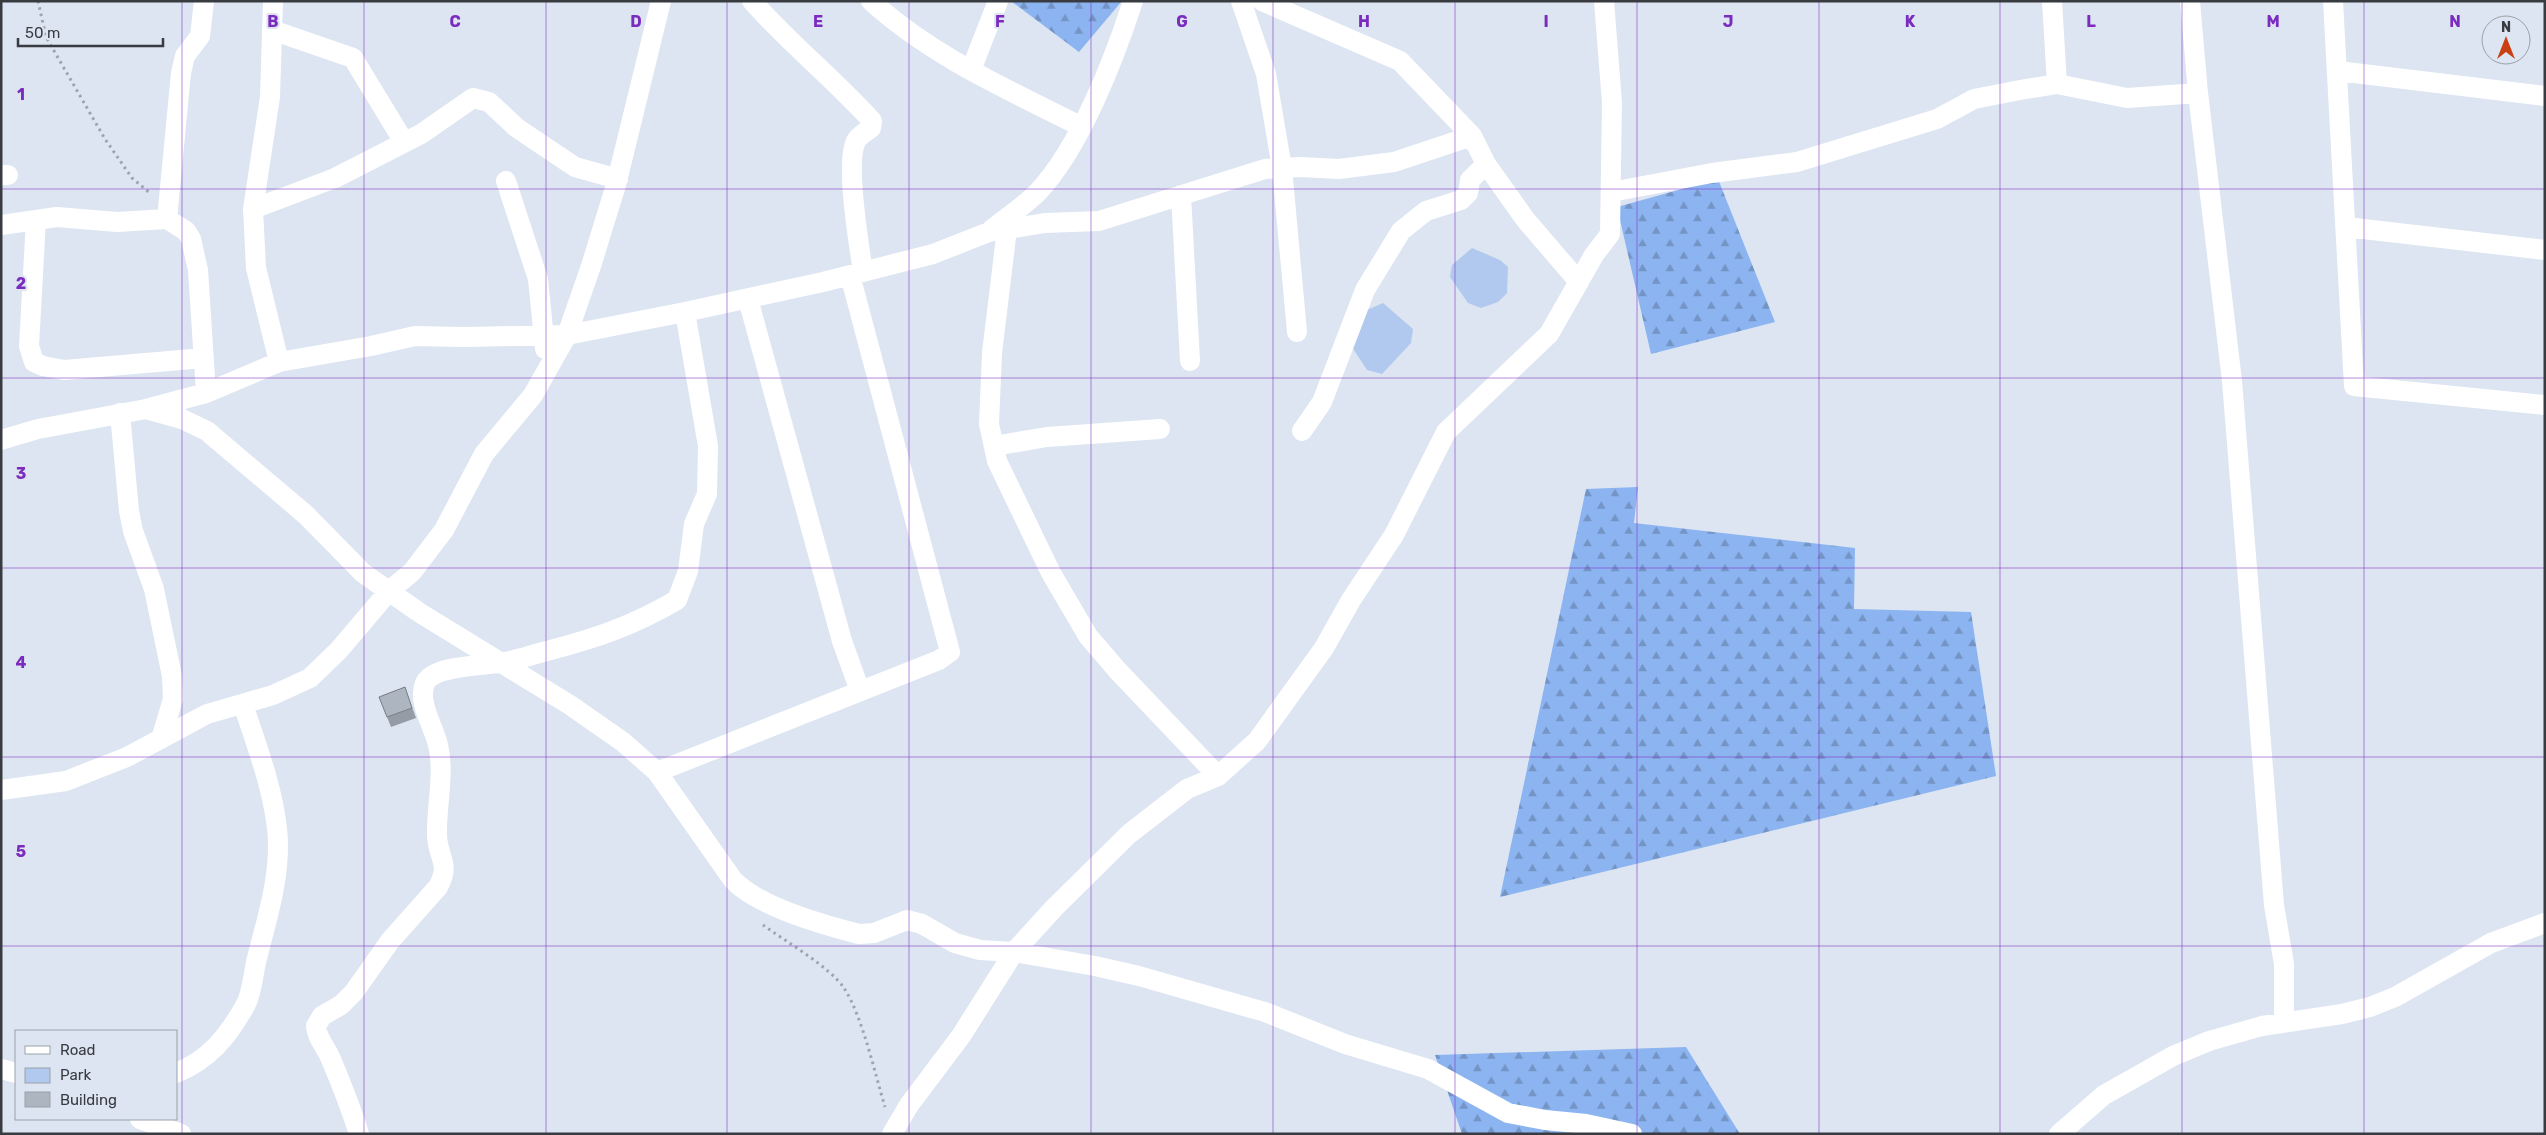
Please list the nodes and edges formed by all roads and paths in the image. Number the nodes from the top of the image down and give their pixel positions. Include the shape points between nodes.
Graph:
1 (38, 1) edge
2 (204, 1) edge
3 (273, 1) edge
4 (660, 1) edge
5 (752, 1) edge
6 (871, 1) edge
7 (998, 1) edge
8 (1133, 1) edge
9 (1241, 1) edge
10 (1262, 1) edge
11 (1604, 1) edge
12 (2052, 1) edge
13 (2190, 1) edge
14 (2333, 1) edge
15 (272, 30) junction
16 (971, 70) junction
17 (2338, 71) junction
18 (2057, 84) junction
19 (2198, 93) junction
20 (2545, 96) edge
21 (1082, 126) junction
22 (1472, 136) junction
23 (404, 142) junction
24 (1486, 164) junction
25 (1282, 168) junction
26 (618, 179) junction
27 (506, 181) dead end
28 (1611, 192) junction
29 (1181, 195) junction
30 (253, 210) junction
31 (162, 219) junction
32 (36, 220) junction
33 (1, 224) edge
34 (2346, 227) junction
35 (998, 230) junction
36 (2545, 250) edge
37 (856, 274) junction
38 (1579, 282) junction
39 (748, 298) junction
40 (685, 312) junction
41 (1297, 332) dead end
42 (567, 334) junction
43 (544, 336) junction
44 (204, 358) junction
45 (1190, 361) dead end
46 (278, 362) junction
47 (547, 371) junction
48 (206, 393) junction
49 (2545, 405) edge
50 (146, 409) junction
51 (120, 413) junction
52 (1160, 429) dead end
53 (1302, 431) dead end
54 (1, 440) edge
55 (994, 446) junction
56 (389, 591) junction
57 (501, 663) junction
58 (860, 691) junction
59 (244, 704) junction
60 (161, 739) junction
61 (656, 772) junction
62 (1218, 776) junction
63 (1, 790) edge
64 (759, 922) dead end
65 (2545, 923) edge
66 (1014, 952) junction
67 (2284, 1022) junction
68 (1, 1069) edge
69 (178, 1072) edge
70 (15, 1073) edge
71 (143, 1120) edge
72 (893, 1133) edge
73 (181, 1134) edge
74 (360, 1134) edge
75 (1632, 1134) edge
76 (2059, 1134) edge

1 - 31 path via 46,38 105,139 132,178 152,195
2 - 31 street via 200,36 185,56 181,72
3 - 15 street
4 - 26 street
5 - 37 street via 777,30 839,85 872,121 871,128 858,138 853,151
6 - 16 street via 888,17
7 - 16 street
8 - 21 street
9 - 25 street via 1266,74
10 - 22 street via 1400,61
11 - 28 street via 1612,103
12 - 18 street
13 - 19 street
14 - 17 street
15 - 23 street via 353,58
15 - 30 street via 270,97
16 - 21 street
17 - 20 street
17 - 34 street
18 - 19 street via 2128,98
18 - 28 street via 1974,99 1937,118 1796,162 1712,173
19 - 67 street via 2232,381 2274,905 2284,964
21 - 35 street via 1063,161
22 - 24 street
22 - 25 street via 1394,162 1339,169
23 - 26 street via 473,98 489,102 545,150 575,167
23 - 30 street via 335,178
24 - 38 street via 1525,219
24 - 53 street via 1470,180 1468,193 1461,200 1426,211 1400,231 1365,290 1322,402
25 - 29 street via 1265,169
25 - 41 street
26 - 42 street
27 - 43 street via 538,279
28 - 38 street via 1610,234
29 - 35 street via 1099,221 1045,223
29 - 45 street
30 - 46 street via 256,268
31 - 32 street via 117,222 57,217
31 - 44 street via 186,231 193,247 198,270
32 - 33 street
32 - 44 street via 29,346 34,362 64,370
34 - 36 street
34 - 49 street via 2354,386
35 - 37 street via 933,254
35 - 55 street via 989,424
37 - 39 street
37 - 58 street via 950,652 939,660
38 - 62 street via 1549,334 1446,432 1394,535 1324,648 1257,741
39 - 40 street
39 - 58 street via 842,641
40 - 42 street
40 - 57 street via 708,446 707,494 694,524 688,571 677,600 640,621 595,638
42 - 43 street
42 - 47 street
43 - 46 street via 415,336
43 - 47 street
44 - 48 street
46 - 48 street
47 - 56 street via 533,395 484,454 444,530 412,572
48 - 50 street
50 - 51 street
50 - 56 street via 182,419 207,431 306,515 363,573
51 - 54 street via 38,429
51 - 60 street via 129,511 154,589 172,676 173,699
52 - 55 street via 1047,437
55 - 62 street via 997,461 1051,573 1088,636
56 - 57 street
56 - 59 street via 339,650 310,678
57 - 61 street via 623,742
57 - 74 street via 442,670 426,682 422,692 439,747 437,838 444,860 444,877 390,941 354,992 341,1005 322,1016 316,1026
58 - 61 street
59 - 60 street via 207,714
59 - 69 street via 273,800 277,872 246,1004 225,1038 212,1052
60 - 63 street via 127,757 66,781
61 - 66 street via 745,892 773,905 859,934 874,933 907,920 922,924 955,943 980,950
62 - 66 street via 1186,789 1129,834
64 - 72 path via 828,971 843,987 852,1004
65 - 67 street via 2491,944 2396,997 2370,1007
66 - 72 street via 961,1036
66 - 75 street via 1140,976 1265,1012 1345,1044 1428,1069 1508,1113
67 - 76 street via 2209,1041 2173,1056 2104,1095
68 - 70 street
71 - 73 street

